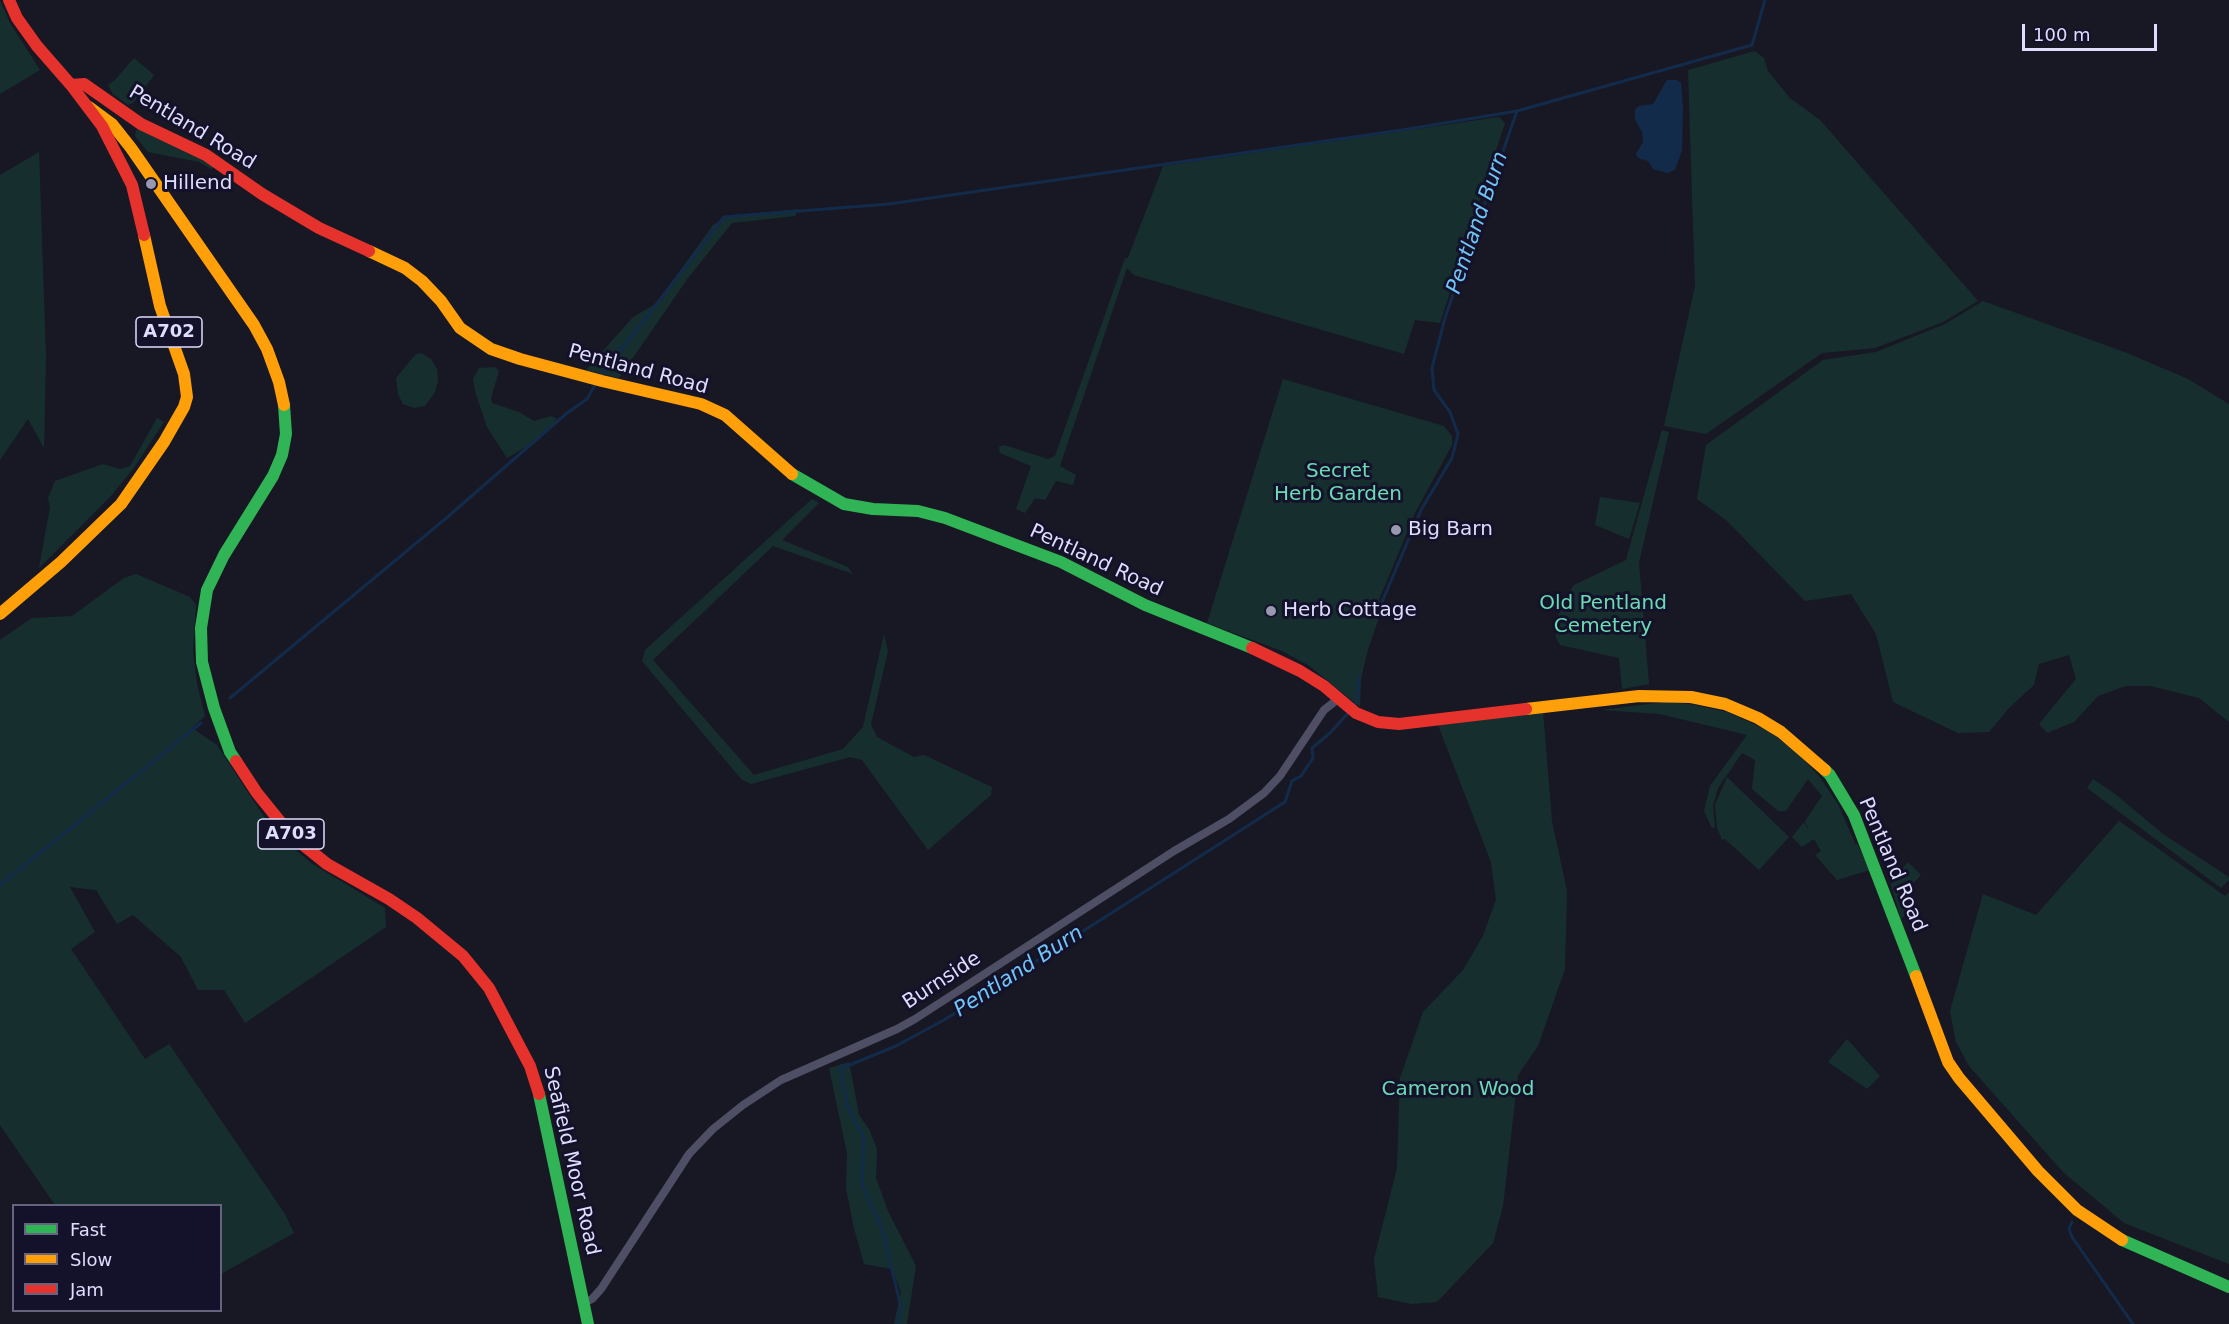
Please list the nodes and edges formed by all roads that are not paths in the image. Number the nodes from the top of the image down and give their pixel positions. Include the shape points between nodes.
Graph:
1 (9, 0) edge
2 (71, 85) junction
3 (88, 106) junction
4 (0, 614) edge
5 (1347, 706) junction
6 (2229, 1287) edge
7 (584, 1303) junction
8 (588, 1324) edge

1 - 2 main road, A702 via 37,46
2 - 3 main road, A702
2 - 5 main road, Pentland Road via 84,84 141,124 207,155 320,228 405,268 422,281 460,328 491,349 701,404 725,415 786,471 844,504 918,511 945,518 1061,562 1144,605 1268,654 1324,686
3 - 4 main road, A702 via 132,185 157,296 184,374 187,397 164,442 121,504
3 - 7 main road, Seafield Moor Road / A703 via 112,124 131,148 254,325 267,349 285,409 286,434 273,476 207,590 201,628 202,662 213,708 230,752 256,793 291,835 327,864 417,918 464,956 489,988 530,1066 541,1101
5 - 6 main road, Pentland Road via 1378,722 1399,724 1639,696 1691,697 1725,704 1781,732 1830,775 1854,815 1940,1042 1959,1078 2038,1171 2078,1210 2129,1245
5 - 7 street, Burnside via 1324,710 1272,784 1229,819 915,1019 781,1080 728,1117 689,1154 601,1289
7 - 8 main road, Seafield Moor Road / A703

